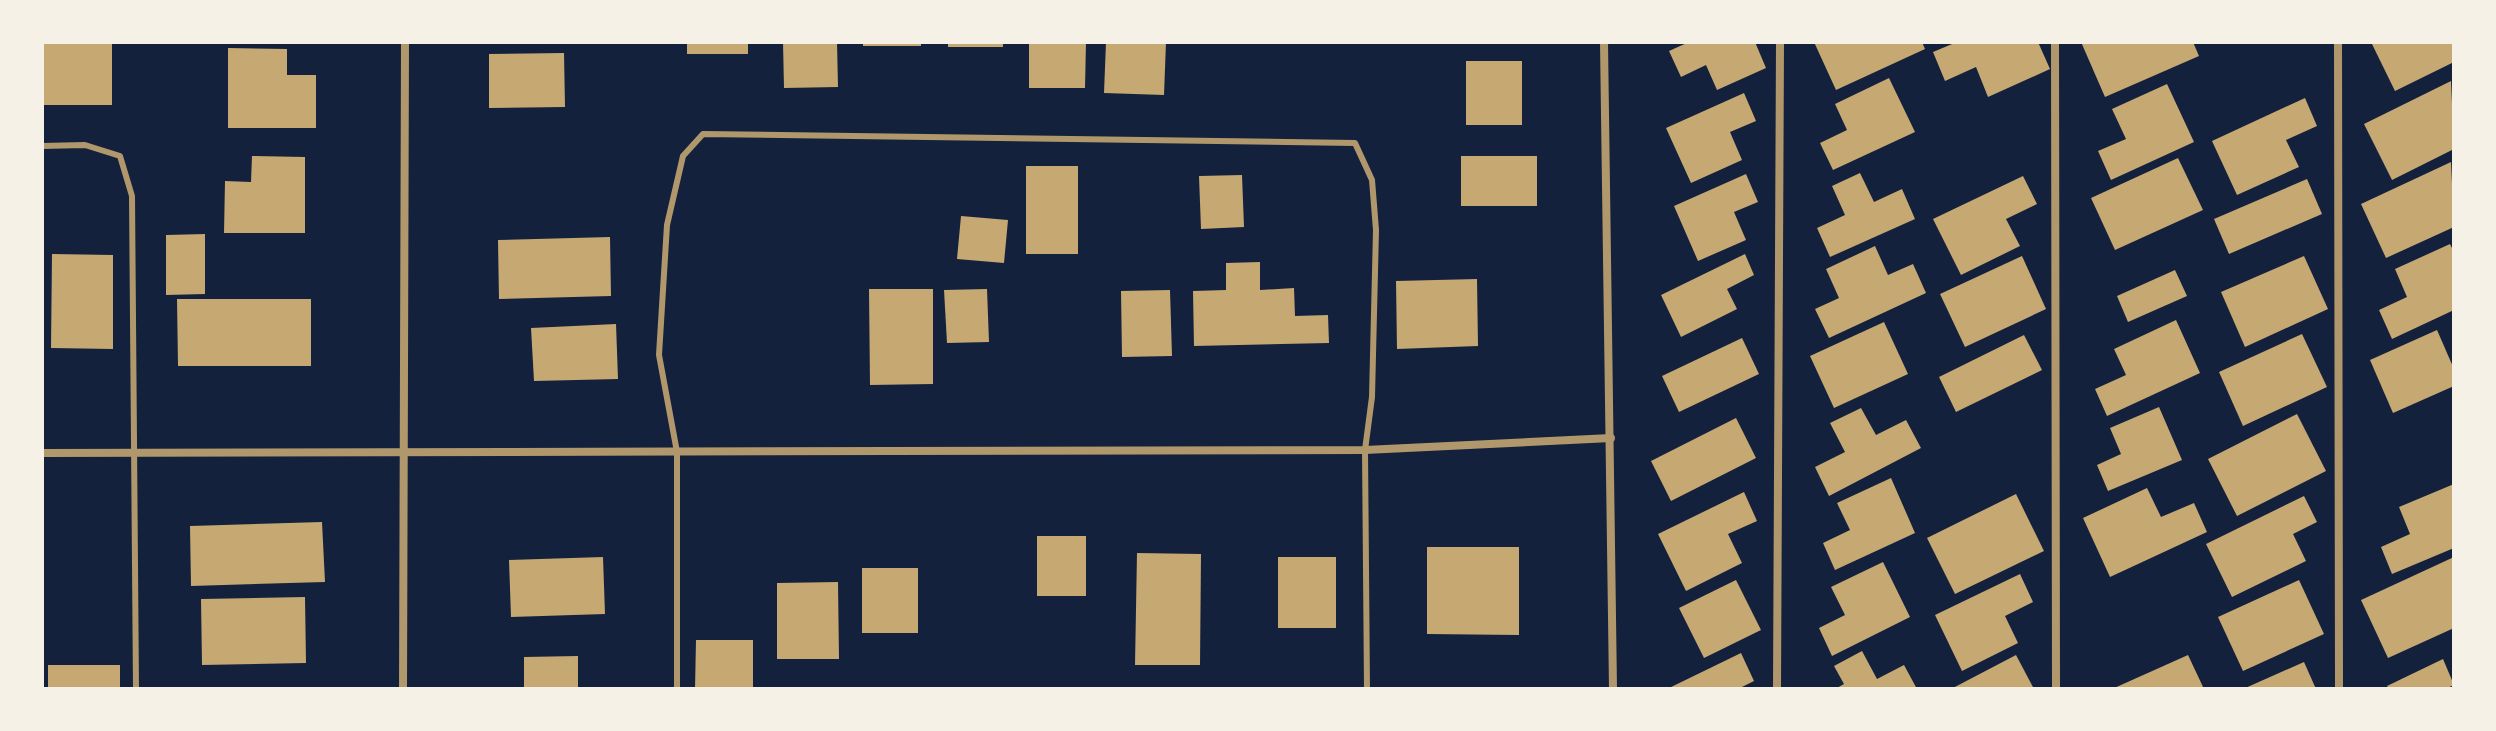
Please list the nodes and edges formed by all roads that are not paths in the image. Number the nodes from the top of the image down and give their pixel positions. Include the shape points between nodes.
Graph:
1 (405, 42) edge
2 (1604, 42) edge
3 (1780, 42) edge
4 (2055, 42) edge
5 (2338, 42) edge
6 (42, 146) edge
7 (1611, 438) junction
8 (1365, 450) junction
9 (677, 452) junction
10 (42, 453) edge
11 (134, 453) junction
12 (404, 453) junction
13 (136, 689) edge
14 (403, 689) edge
15 (677, 689) edge
16 (1367, 689) edge
17 (1613, 689) edge
18 (1777, 689) edge
19 (2056, 689) edge
20 (2339, 689) edge

1 - 12 street
2 - 7 street
3 - 18 street
4 - 19 street
5 - 20 street
6 - 11 lane via 85,145 120,156 132,196
7 - 8 street
7 - 17 street
8 - 9 street
8 - 9 lane via 1372,397 1376,230 1372,180 1355,143 703,134 683,156 667,225 659,355
8 - 16 lane
9 - 12 street
9 - 15 lane
10 - 11 street
11 - 12 street
11 - 13 lane
12 - 14 street

